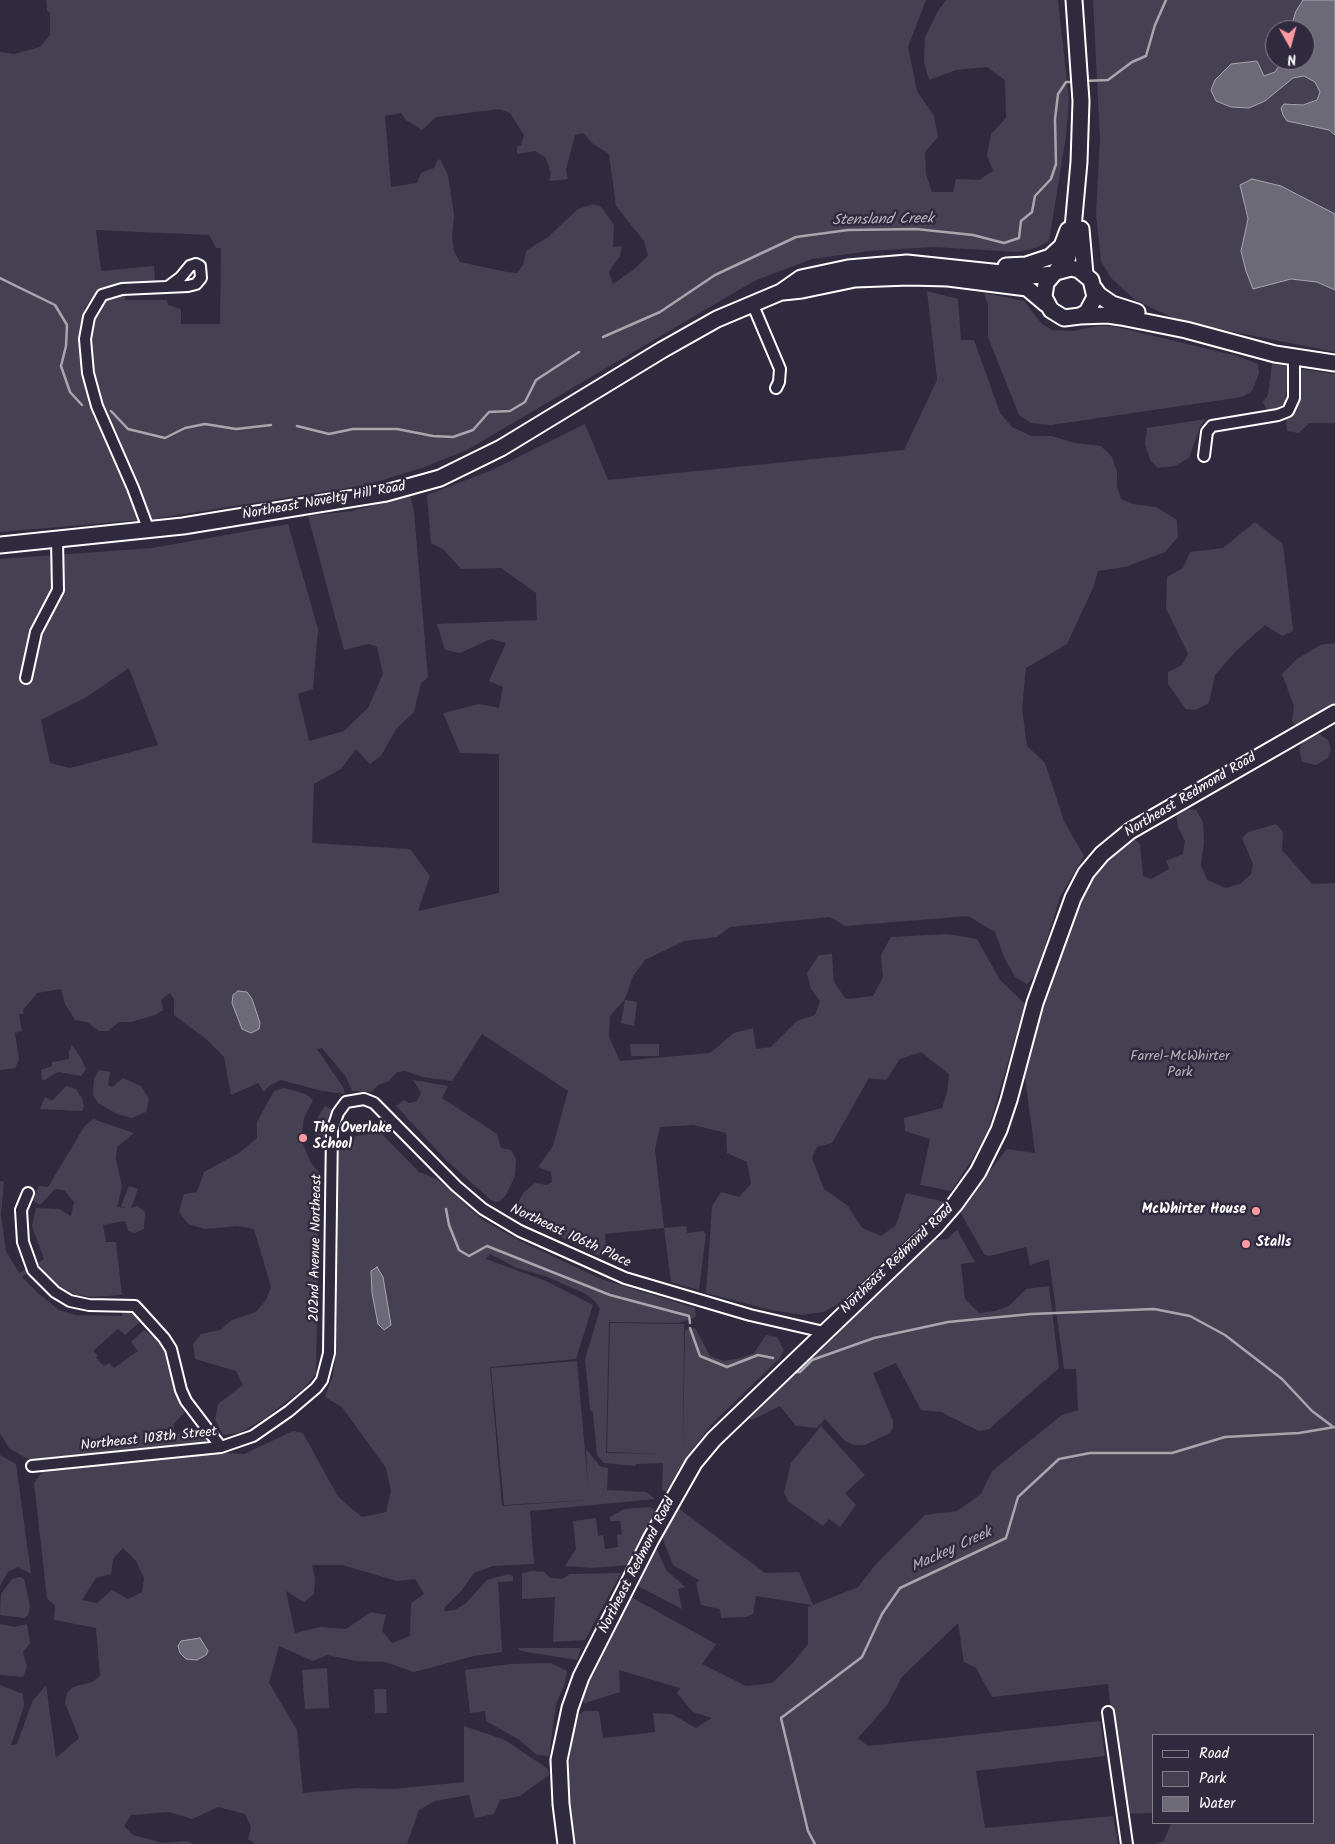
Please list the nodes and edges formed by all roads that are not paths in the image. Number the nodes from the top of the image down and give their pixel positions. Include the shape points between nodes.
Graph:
1 (1074, 0) edge
2 (1079, 162) junction
3 (925, 264) junction
4 (1055, 273) junction
5 (1085, 274) junction
6 (169, 286) dead end
7 (1094, 288) junction
8 (781, 292) junction
9 (752, 303) junction
10 (1046, 304) junction
11 (1080, 316) junction
12 (1186, 330) junction
13 (1294, 357) junction
14 (1335, 363) edge
15 (776, 388) dead end
16 (1204, 456) dead end
17 (149, 531) junction
18 (57, 540) junction
19 (0, 545) edge
20 (26, 678) dead end
21 (1335, 713) edge
22 (346, 1102) joint
23 (28, 1193) dead end
24 (824, 1332) junction
25 (327, 1367) joint
26 (221, 1448) junction
27 (32, 1466) dead end
28 (1108, 1712) dead end
29 (566, 1844) edge
30 (1127, 1844) edge

1 - 2 street via 1081,101
2 - 3 street via 1066,238 1050,257 1013,267
2 - 4 street via 1071,250
2 - 5 street
3 - 4 street, Northeast Novelty Hill Road via 1030,276
3 - 8 street, Northeast Novelty Hill Road via 848,268 801,278
4 - 5 street via 1071,268
4 - 10 street via 1046,283
5 - 7 street
6 - 17 street via 122,289 102,295 89,317 85,339 87,366 97,406
7 - 11 street via 1092,305
7 - 12 street via 1112,304
8 - 9 street, Northeast Novelty Hill Road
8 - 10 street, Northeast Novelty Hill Road via 855,279 948,278 1027,288
9 - 15 street via 780,369
9 - 17 street, Northeast Novelty Hill Road via 662,350 501,448 440,478 360,498
10 - 11 street via 1064,318
11 - 12 street via 1108,315
12 - 13 street
13 - 14 street
13 - 16 street via 1294,398 1288,411 1212,426 1207,432
17 - 18 street, Northeast Novelty Hill Road
18 - 19 street, Northeast Novelty Hill Road
18 - 20 street via 58,590 36,632
21 - 24 street, Northeast Redmond Road via 1130,831 1086,872 1073,898 1035,1003 999,1130 978,1172 935,1227
22 - 24 street, Northeast 106th Place via 364,1099 374,1103 483,1209 536,1239 640,1283 750,1315
22 - 25 street, 202nd Avenue Northeast via 332,1131
23 - 26 street via 21,1210 23,1242 33,1270 55,1292 70,1301 89,1305 135,1306 171,1349 181,1390 192,1412
24 - 29 street, Northeast Redmond Road via 714,1439 694,1463 651,1539 581,1677 570,1708 559,1760 560,1804
25 - 26 street, Northeast 108th Street via 316,1388 289,1411 253,1436
26 - 27 street, Northeast 108th Street
28 - 30 street

